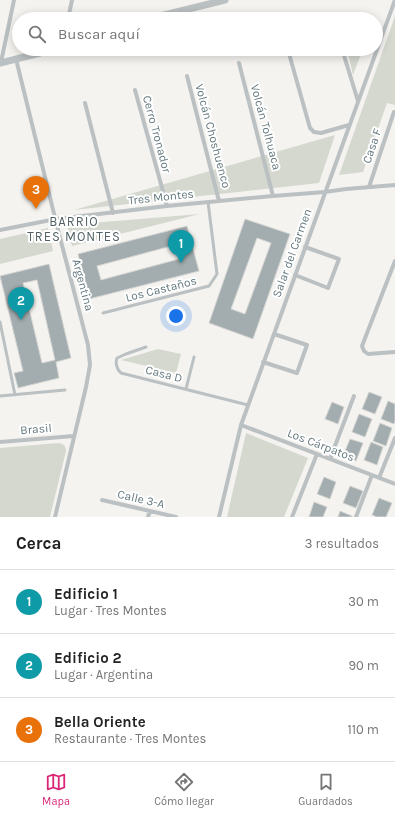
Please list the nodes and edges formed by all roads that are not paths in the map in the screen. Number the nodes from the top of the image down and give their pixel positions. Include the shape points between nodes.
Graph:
1 (14, 0) edge
2 (72, 0) edge
3 (225, 0) edge
4 (395, 0) edge
5 (69, 12) edge
6 (176, 12) edge
7 (383, 32) edge
8 (28, 56) edge
9 (290, 56) edge
10 (344, 56) edge
11 (374, 56) edge
12 (16, 59) junction
13 (1, 62) edge
14 (239, 63) dead end
15 (186, 76) dead end
16 (135, 90) dead end
17 (358, 102) junction
18 (84, 103) dead end
19 (394, 112) dead end
20 (349, 125) junction
21 (395, 185) edge
22 (369, 187) junction
23 (325, 192) junction
24 (274, 196) junction
25 (208, 202) junction
26 (219, 202) junction
27 (167, 206) junction
28 (113, 213) junction
29 (56, 219) junction
30 (0, 230) edge
31 (305, 247) junction
32 (395, 261) edge
33 (295, 275) junction
34 (102, 313) dead end
35 (0, 322) edge
36 (274, 334) junction
37 (146, 347) dead end
38 (395, 352) edge
39 (194, 357) dead end
40 (264, 362) junction
41 (186, 389) junction
42 (65, 390) dead end
43 (15, 395) junction
44 (0, 396) edge
45 (354, 396) dead end
46 (248, 405) junction
47 (241, 425) junction
48 (74, 436) junction
49 (395, 438) edge
50 (0, 442) edge
51 (317, 454) junction
52 (330, 459) junction
53 (372, 475) junction
54 (380, 478) junction
55 (395, 484) edge
56 (102, 500) dead end
57 (150, 511) junction
58 (55, 517) edge
59 (148, 517) edge
60 (176, 517) edge
61 (219, 517) edge
62 (292, 517) edge
63 (356, 517) edge

1 - 13 street
2 - 5 street
3 - 6 street
4 - 7 street, Salar del Carmen
8 - 12 street
9 - 20 street via 310,128 321,133
10 - 17 street
11 - 17 street, Salar del Carmen
12 - 13 street
12 - 29 street, Argentina
14 - 24 street, Volcán Tolhuaca
15 - 26 street, Volcán Choshuenco
16 - 27 street, Cerro Tronador
17 - 20 street, Salar del Carmen
18 - 28 street
19 - 22 street, Casa F
20 - 23 street, Salar del Carmen
21 - 22 street, Tres Montes
22 - 23 street, Tres Montes
23 - 24 street, Tres Montes
23 - 31 street, Salar del Carmen
24 - 26 street, Tres Montes
25 - 26 street, Tres Montes
25 - 27 street, Tres Montes
25 - 34 lane, Los Castaños via 217,274 209,286
27 - 28 street, Tres Montes
28 - 29 street, Tres Montes
29 - 30 street, Tres Montes
29 - 48 street, Argentina via 88,345 90,365
31 - 33 street, Salar del Carmen
31 - 33 street via 339,259 328,288
32 - 38 street via 362,346 368,354
33 - 36 street, Salar del Carmen
35 - 43 lane
36 - 40 street, Salar del Carmen
36 - 40 street via 307,345 297,373
37 - 41 lane, Casa D via 117,358 119,372
39 - 41 lane
40 - 46 street, Salar del Carmen
41 - 46 lane, Casa D
42 - 43 lane
43 - 44 lane
45 - 52 street
46 - 47 street, Salar del Carmen
47 - 51 street, Los Cárpatos
47 - 61 street, Salar del Carmen
48 - 50 street, Brasil
48 - 58 street, Argentina
49 - 54 street
51 - 52 street, Los Cárpatos
51 - 62 street
52 - 53 street, Los Cárpatos
53 - 54 street, Los Cárpatos
53 - 63 street
54 - 55 street, Los Cárpatos
56 - 57 street, Calle 3-A
57 - 59 street
57 - 60 street, Calle 3-A

